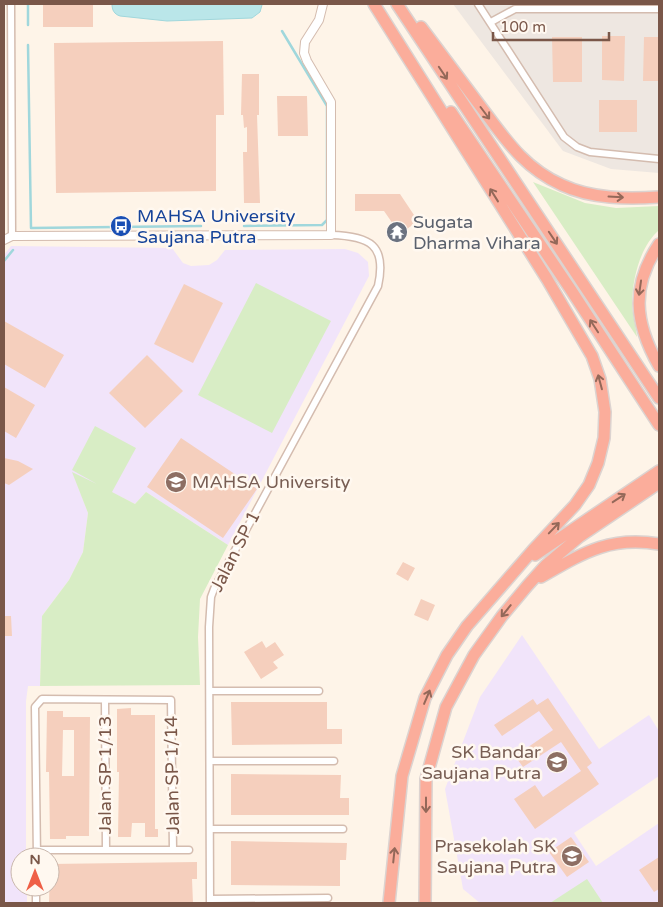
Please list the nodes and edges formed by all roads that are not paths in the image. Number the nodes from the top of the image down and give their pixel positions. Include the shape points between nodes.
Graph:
1 (11, 4) edge
2 (324, 4) edge
3 (375, 4) edge
4 (397, 4) edge
5 (403, 4) edge
6 (478, 4) edge
7 (659, 9) edge
8 (491, 22) junction
9 (4, 150) edge
10 (12, 150) junction
11 (659, 159) edge
12 (659, 197) edge
13 (332, 235) junction
14 (12, 236) junction
15 (4, 240) edge
16 (659, 244) edge
17 (659, 366) edge
18 (659, 398) edge
19 (659, 425) edge
20 (659, 472) edge
21 (659, 482) edge
22 (646, 485) junction
23 (659, 544) edge
24 (521, 564) junction
25 (528, 584) junction
26 (210, 690) junction
27 (319, 690) dead end
28 (105, 700) junction
29 (210, 760) junction
30 (334, 760) dead end
31 (210, 829) junction
32 (343, 829) dead end
33 (37, 847) edge
34 (106, 850) junction
35 (173, 850) junction
36 (190, 850) dead end
37 (60, 853) edge
38 (328, 898) dead end
39 (210, 901) edge
40 (389, 903) edge
41 (425, 903) edge

1 - 10 street
2 - 13 street via 319,20 305,42 304,52 331,102
19 -> 3 highway via 566,282
24 -> 3 highway via 575,504 598,463 604,438 605,412 600,379 592,356 547,279
4 -> 18 highway
5 -> 12 highway via 516,153 541,174 562,186 585,193 607,197
6 - 8 street
7 - 8 street via 515,9
8 - 11 street via 564,137 590,152
9 - 10 street
10 - 14 street
13 - 14 street
13 - 26 street, Jalan SP 1 via 350,235 371,244 381,261 378,286 214,589 210,610
14 - 15 street
16 -> 17 highway via 642,277 639,296 641,324
20 - 22 highway
21 - 22 highway
24 -> 22 highway
22 - 25 highway via 579,536
23 - 25 highway via 610,544 568,561
40 -> 24 highway via 402,776 425,698 447,655 467,626
25 -> 41 highway via 474,655 446,707 426,779
26 - 27 street
26 - 29 street, Jalan SP 1
28 - 33 street via 42,699 35,707
28 - 34 street, Jalan SP 1/13
28 - 35 street, Jalan SP 1/14 via 171,700
29 - 30 street
29 - 31 street, Jalan SP 1
31 - 32 street
31 - 39 street, Jalan SP 1
34 - 35 street
34 - 37 street
35 - 36 street
38 - 39 street

